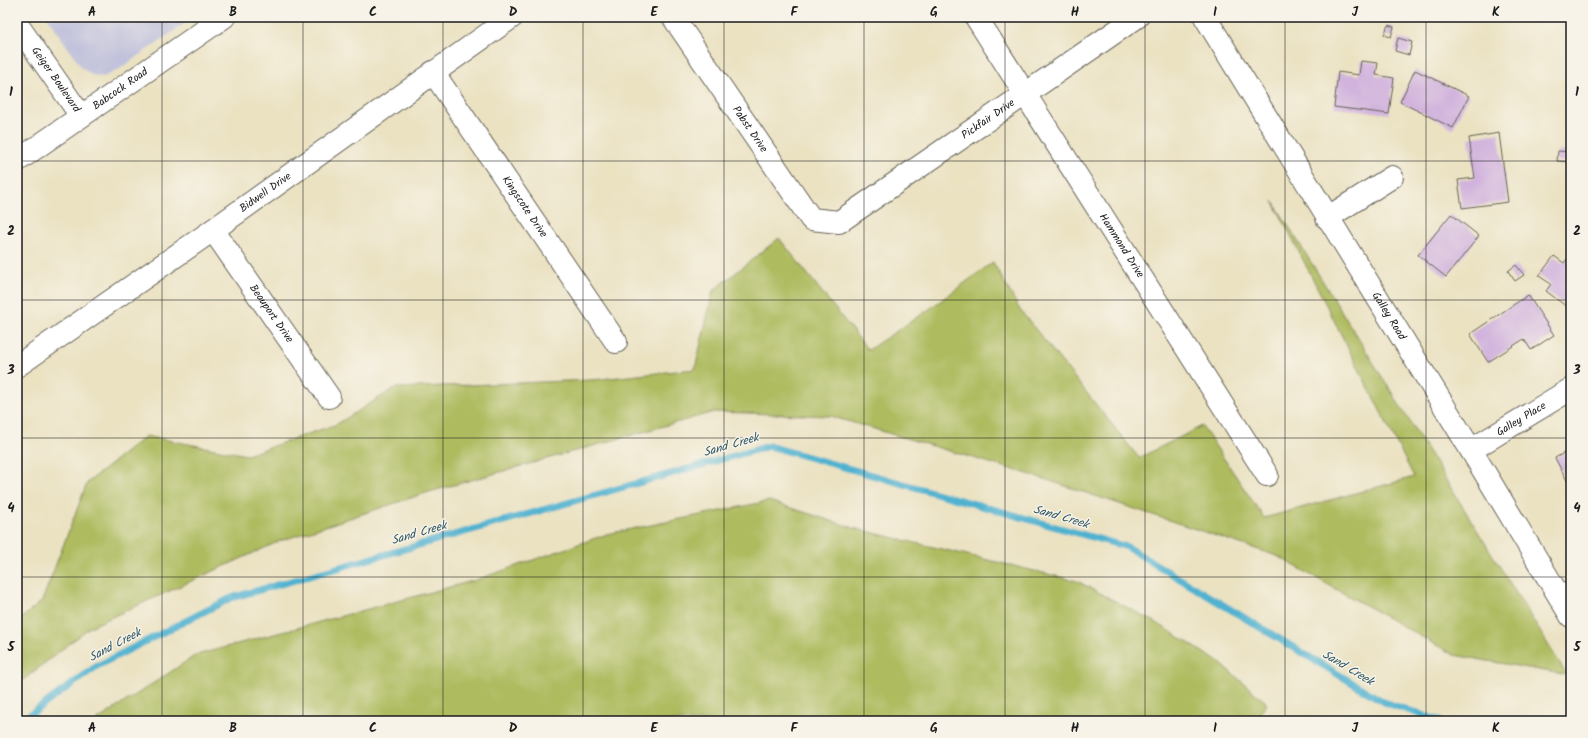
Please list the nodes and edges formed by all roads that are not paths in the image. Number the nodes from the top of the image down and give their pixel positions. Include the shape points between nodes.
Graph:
1 (224, 17) edge
2 (512, 17) edge
3 (673, 17) edge
4 (976, 17) edge
5 (1137, 17) edge
6 (1205, 17) edge
7 (17, 24) edge
8 (433, 72) junction
9 (1025, 94) junction
10 (81, 116) junction
11 (17, 161) edge
12 (1392, 177) dead end
13 (1328, 218) junction
14 (839, 222) joint
15 (213, 230) junction
16 (616, 342) dead end
17 (17, 366) edge
18 (1571, 388) edge
19 (329, 397) dead end
20 (1471, 450) junction
21 (1266, 475) dead end
22 (1571, 616) edge

1 - 10 street, Babcock Road
2 - 8 street, Bidwell Drive
3 - 14 street, Pabst Drive via 811,219
4 - 9 street, Hammond Drive
5 - 9 street, Pickfair Drive
6 - 13 street, Galley Road
7 - 10 street, Geiger Boulevard
8 - 15 street, Bidwell Drive
8 - 16 street, Kingscote Drive
9 - 14 street, Pickfair Drive
9 - 21 street, Hammond Drive
10 - 11 street, Babcock Road
12 - 13 street
13 - 20 street, Galley Road
15 - 17 street, Bidwell Drive
15 - 19 street, Beauport Drive
18 - 20 street, Galley Place
20 - 22 street, Galley Road

